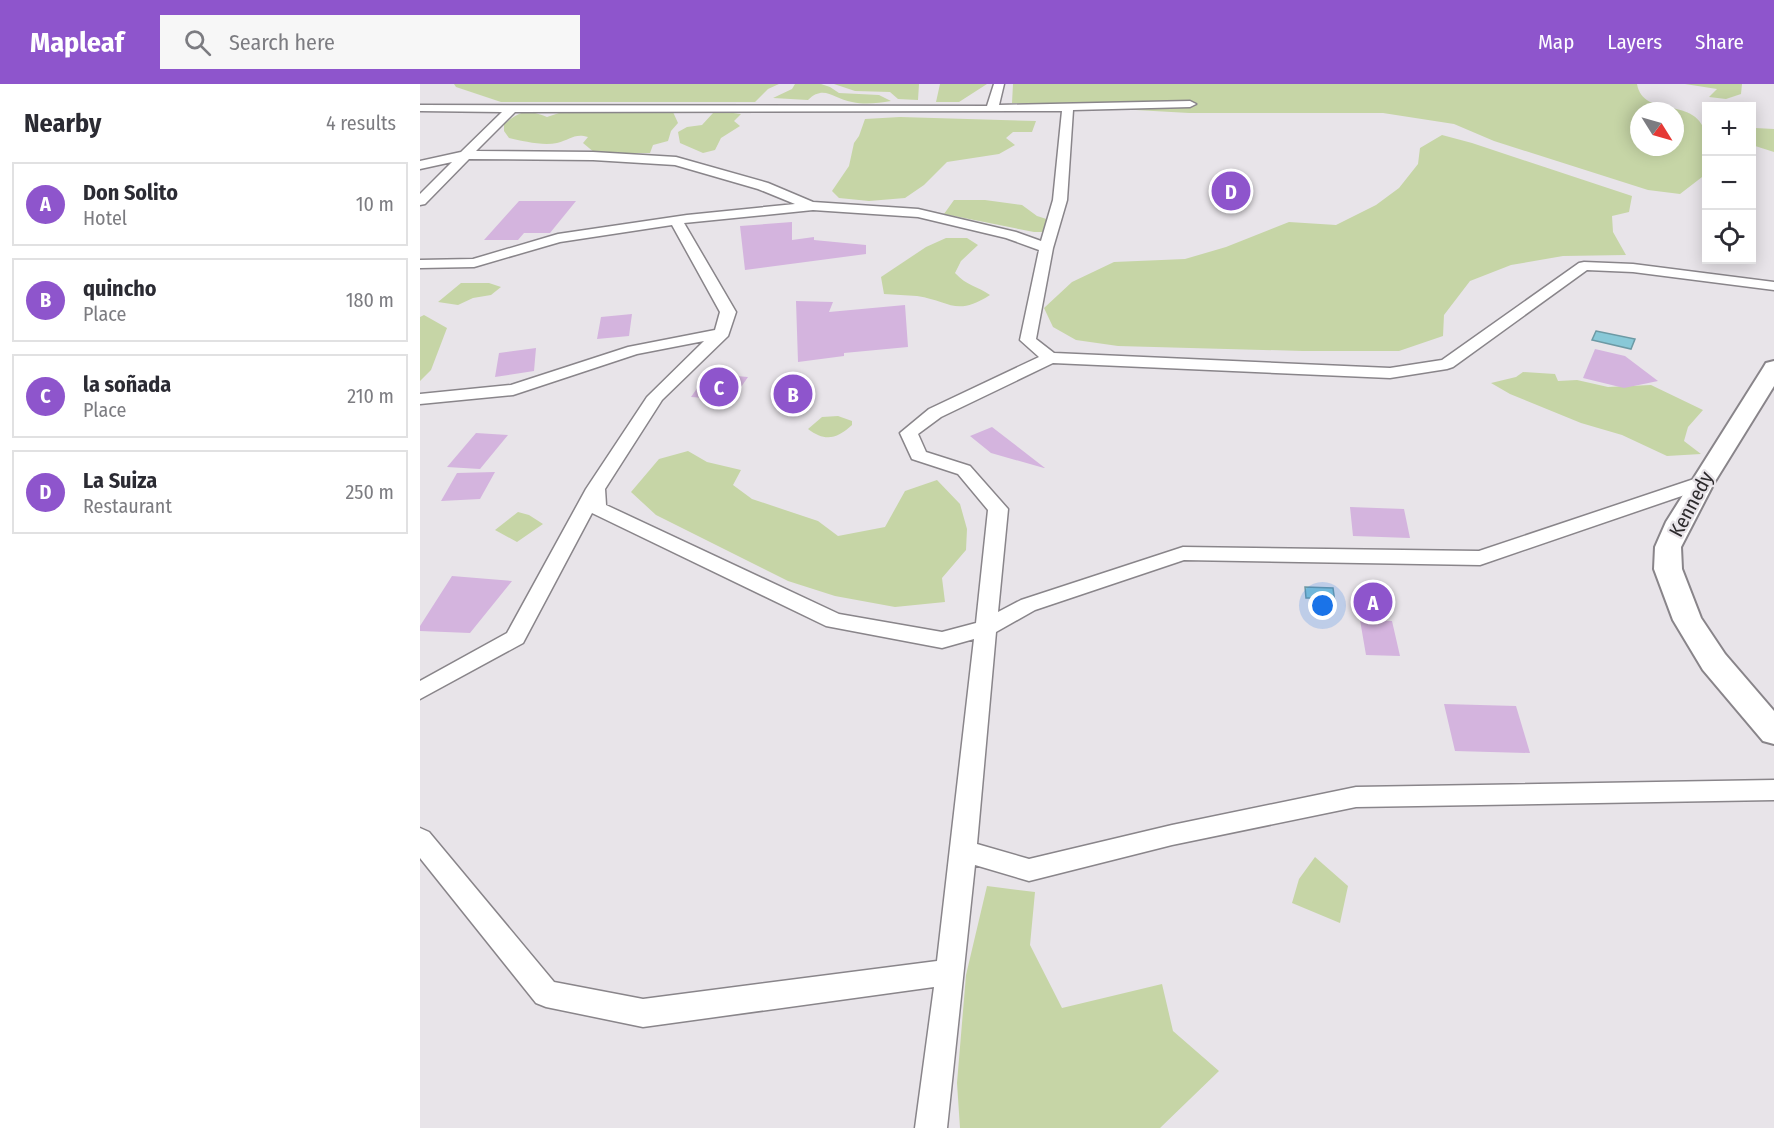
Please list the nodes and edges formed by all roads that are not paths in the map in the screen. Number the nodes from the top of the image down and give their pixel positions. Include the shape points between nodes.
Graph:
1 (999, 84) edge
2 (1190, 104) dead end
3 (420, 108) edge
4 (512, 108) junction
5 (1068, 108) junction
6 (992, 109) junction
7 (465, 155) junction
8 (420, 165) edge
9 (420, 201) edge
10 (813, 206) junction
11 (676, 221) junction
12 (1046, 248) junction
13 (420, 264) edge
14 (1774, 286) edge
15 (722, 333) junction
16 (1050, 358) junction
17 (1774, 368) edge
18 (420, 399) edge
19 (1701, 483) junction
20 (596, 489) junction
21 (986, 628) junction
22 (420, 691) edge
23 (1774, 732) edge
24 (1774, 790) edge
25 (420, 838) edge
26 (964, 851) junction
27 (949, 972) junction
28 (931, 1128) edge

1 - 6 street
2 - 5 street
3 - 4 street
4 - 6 street
4 - 7 street
5 - 6 street
5 - 12 street via 1060,200
7 - 8 street
7 - 9 street
7 - 10 street via 676,161 762,186
10 - 11 street
10 - 12 street via 918,213 1011,235
11 - 13 street via 558,238 474,263
11 - 15 street via 728,312
12 - 16 street via 1028,340
14 - 16 street via 1633,268 1584,266 1447,364 1390,373
15 - 18 street via 634,350 513,390
15 - 20 street via 655,397
16 - 21 street via 935,413 909,433 918,455 964,470 998,508
17 - 19 main road, Kennedy
19 - 21 street via 1480,558 1183,553 1029,605
19 - 23 main road, Kennedy via 1668,547 1668,570 1687,620 1714,662
20 - 21 street via 596,508 834,621 942,640
20 - 22 street via 514,638
21 - 26 street
24 - 26 street via 1356,797 1172,835 1029,870
25 - 27 street via 546,994 643,1013
26 - 27 street
27 - 28 street

